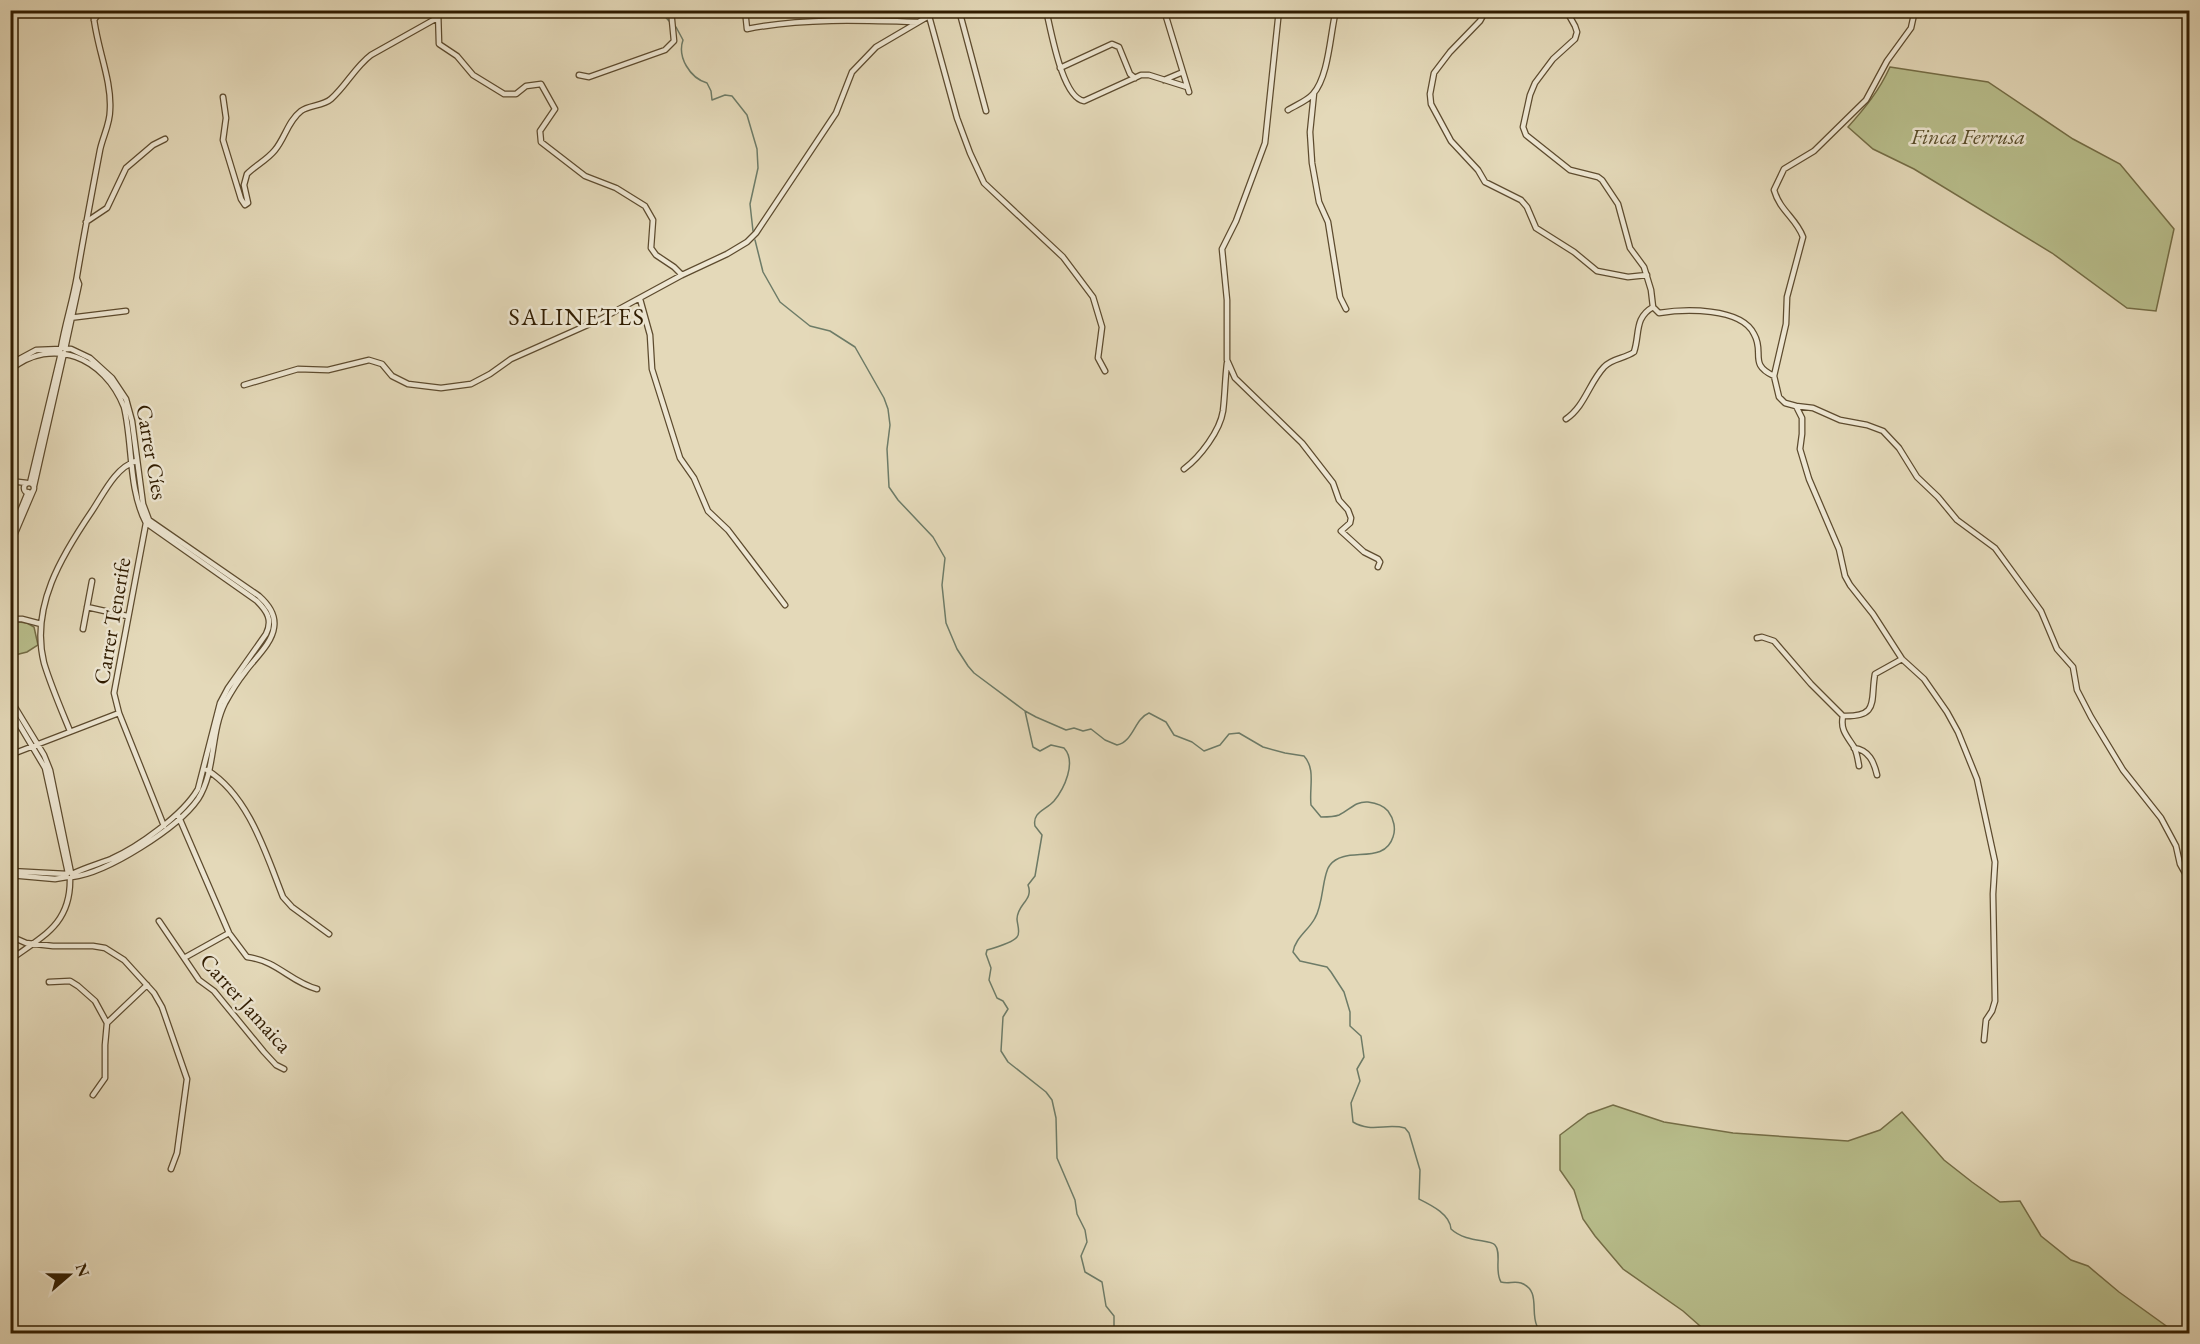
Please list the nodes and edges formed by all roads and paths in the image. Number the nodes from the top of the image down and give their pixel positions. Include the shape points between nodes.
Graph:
1 (93, 10) edge
2 (101, 10) edge
3 (438, 10) edge
4 (671, 10) edge
5 (745, 10) edge
6 (939, 10) edge
7 (959, 10) edge
8 (1046, 10) edge
9 (1164, 10) edge
10 (1279, 10) edge
11 (1336, 10) edge
12 (1486, 10) edge
13 (1566, 10) edge
14 (1915, 10) edge
15 (929, 16) junction
16 (437, 18) junction
17 (94, 20) junction
18 (918, 22) junction
19 (1060, 68) junction
20 (1181, 73) junction
21 (1130, 74) junction
22 (579, 75) dead end
23 (1135, 78) junction
24 (1164, 80) junction
25 (1126, 82) junction
26 (1179, 85) junction
27 (1314, 93) junction
28 (223, 96) dead end
29 (1288, 110) dead end
30 (986, 111) dead end
31 (165, 140) dead end
32 (86, 222) junction
33 (682, 275) junction
34 (1647, 275) junction
35 (640, 299) junction
36 (1653, 307) junction
37 (1346, 309) dead end
38 (126, 311) dead end
39 (70, 318) junction
40 (63, 351) junction
41 (1227, 360) junction
42 (10, 364) edge
43 (10, 370) edge
44 (1105, 371) dead end
45 (1774, 376) junction
46 (244, 385) dead end
47 (1796, 406) junction
48 (1566, 419) dead end
49 (134, 461) junction
50 (1184, 469) dead end
51 (12, 481) edge
52 (29, 487) junction
53 (148, 521) junction
54 (11, 532) edge
55 (10, 545) edge
56 (1378, 567) dead end
57 (92, 581) dead end
58 (785, 605) dead end
59 (87, 607) junction
60 (128, 616) junction
61 (10, 619) edge
62 (41, 624) junction
63 (83, 629) dead end
64 (1758, 638) dead end
65 (1902, 659) junction
66 (10, 699) edge
67 (10, 709) edge
68 (119, 713) junction
69 (1843, 716) junction
70 (70, 732) junction
71 (35, 746) junction
72 (1854, 748) junction
73 (10, 755) edge
74 (1859, 766) dead end
75 (206, 770) junction
76 (1877, 775) dead end
77 (178, 815) junction
78 (164, 823) junction
79 (163, 830) junction
80 (10, 873) edge
81 (69, 875) junction
82 (2190, 882) edge
83 (159, 921) dead end
84 (229, 933) junction
85 (329, 934) dead end
86 (10, 936) edge
87 (37, 943) junction
88 (184, 958) junction
89 (10, 960) edge
90 (49, 982) dead end
91 (147, 985) junction
92 (318, 989) dead end
93 (107, 1023) junction
94 (1984, 1040) dead end
95 (284, 1069) dead end
96 (93, 1095) dead end
97 (171, 1169) dead end

1 - 17 street
2 - 17 street
3 - 16 street
4 - 22 street via 674,41 665,51 590,77
5 - 18 street via 747,29 828,20
6 - 15 street
7 - 30 street
8 - 19 street
9 - 20 street
10 - 41 street via 1265,143 1222,249
11 - 27 street via 1326,63
12 - 34 street via 1434,73 1431,104 1451,141 1485,182 1521,200 1536,228 1597,271 1628,277
13 - 34 street via 1577,32 1575,39 1535,83 1523,128 1530,140 1570,170 1602,180 1618,204 1630,248
14 - 45 street via 1911,28 1866,100 1814,151 1784,169 1774,190 1803,237 1787,297 1786,324
15 - 18 street
15 - 44 street via 957,118 984,183 1063,257 1094,297 1102,327 1098,358
16 - 28 street via 362,61 329,101 297,114 275,150 247,174 245,205 223,140
16 - 33 street via 439,44 483,83 508,95 541,84 555,109 540,131 541,142 585,176 616,188 645,206 653,220 651,248
17 - 32 street via 110,112
18 - 33 street via 876,47 852,72 836,114 756,233 747,242
19 - 21 street via 1112,44 1119,48
19 - 25 street via 1078,100
20 - 24 street
20 - 26 street
20 - 26 street via 1188,90
21 - 23 street
21 - 25 street
23 - 24 street via 1149,75
23 - 25 street
24 - 26 street
27 - 29 street
27 - 37 street via 1312,163 1319,202 1328,222 1340,297
31 - 32 street via 126,168 107,208
32 - 39 street via 76,281 79,284
33 - 35 street
34 - 36 street
35 - 46 street via 511,359 471,384 433,388 408,384 392,376 382,364 369,360 328,370 298,369
35 - 58 street via 650,335 652,369 680,458 694,478 708,511 728,530
36 - 45 street via 1659,313 1696,311 1725,314 1741,321 1754,332 1758,365
36 - 48 street via 1641,316 1634,352 1602,368 1585,398
38 - 39 street
39 - 40 street
40 - 42 street via 36,350
40 - 43 street via 35,355
40 - 49 street, Carrer Cíes via 94,367 120,396
40 - 52 street
41 - 50 street via 1223,413 1206,447
41 - 56 street via 1235,378 1302,442 1333,483 1351,518 1341,531 1378,559
45 - 47 street via 1779,397
47 - 65 street via 1802,418 1800,449 1839,549 1845,576
47 - 82 street via 1814,408 1840,420 1883,431 1917,477 1957,520 1995,548 2041,611 2057,649 2073,667 2077,690 2123,770 2162,818
49 - 53 street, Carrer Cíes via 139,504
49 - 62 street via 109,485 67,550 48,589
51 - 52 street
52 - 54 street
52 - 55 street
53 - 60 street, Carrer Tenerife
53 - 75 street via 257,601 270,619 267,634 220,703
57 - 59 street
59 - 60 street
59 - 63 street
60 - 68 street, Carrer Tenerife via 114,693
61 - 62 street
62 - 70 street via 44,662
64 - 69 street via 1774,641
65 - 69 street via 1875,674 1874,698 1868,710 1859,716
65 - 94 street via 1924,679 1958,732 1977,779 1994,852 1995,1001 1986,1020
66 - 71 street
67 - 71 street
68 - 70 street
68 - 78 street, Carrer Tenerife
69 - 72 street via 1843,730
70 - 71 street
71 - 73 street
71 - 81 street via 44,755 52,778
72 - 74 street
72 - 76 street via 1864,750
75 - 77 street via 191,801
75 - 85 street via 244,810 283,897
77 - 78 street
77 - 79 street
77 - 84 street
78 - 79 street
78 - 81 street via 128,850
79 - 81 street via 129,855 100,868
80 - 81 street via 55,879
81 - 87 street via 64,912 57,925
83 - 88 street, Carrer Jamaica
84 - 88 street, Carrer Jamaica
84 - 92 street via 247,957 268,962
86 - 87 street
87 - 89 street
87 - 91 street via 105,948 124,960
88 - 95 street, Carrer Jamaica via 199,980 214,991 264,1052
90 - 93 street via 70,981 78,986 95,1001
91 - 93 street
91 - 97 street via 162,1007 187,1079 177,1153
93 - 96 street via 105,1078

